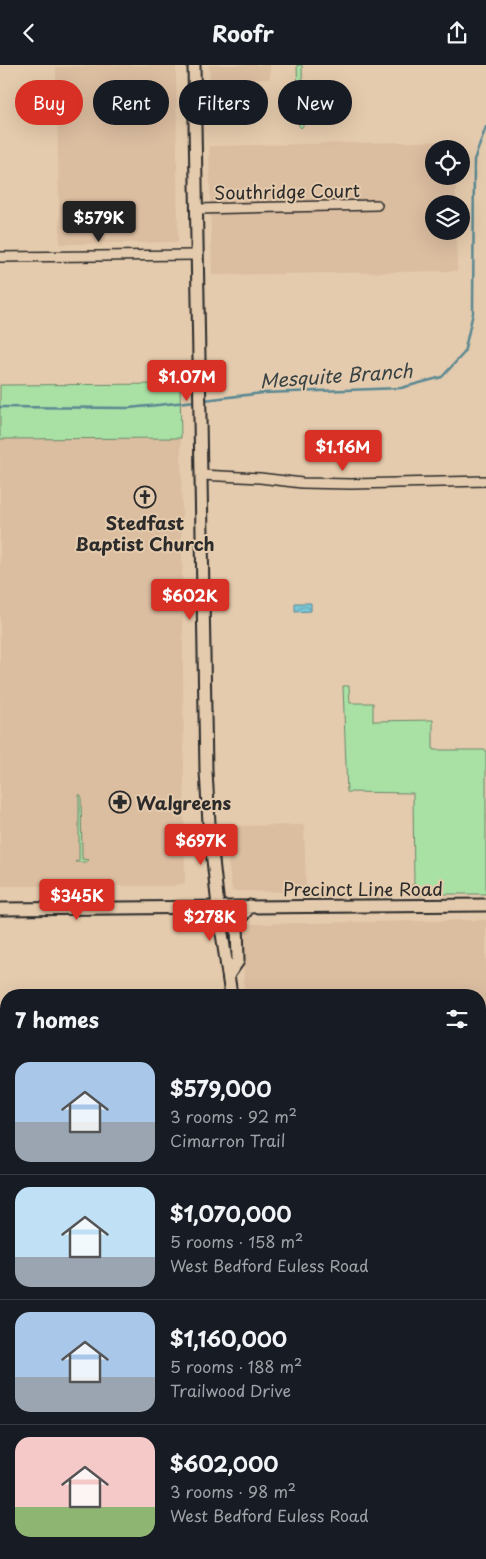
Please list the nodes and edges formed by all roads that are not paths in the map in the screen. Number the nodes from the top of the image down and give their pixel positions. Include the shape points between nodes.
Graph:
1 (194, 65) edge
2 (377, 205) dead end
3 (197, 209) junction
4 (197, 255) junction
5 (0, 257) edge
6 (201, 475) junction
7 (486, 481) edge
8 (486, 905) edge
9 (218, 906) junction
10 (250, 906) junction
11 (0, 909) edge
12 (229, 975) junction
13 (230, 989) edge

1 - 3 main road
2 - 3 street, Southridge Court
3 - 4 main road
4 - 5 street
4 - 6 main road
6 - 7 street via 302,483
6 - 9 main road via 206,771
8 - 10 main road, Precinct Line Road
9 - 10 main road, Precinct Line Road
9 - 11 main road, Precinct Line Road
9 - 12 main road
10 - 12 main road via 238,923 238,961
12 - 13 main road

